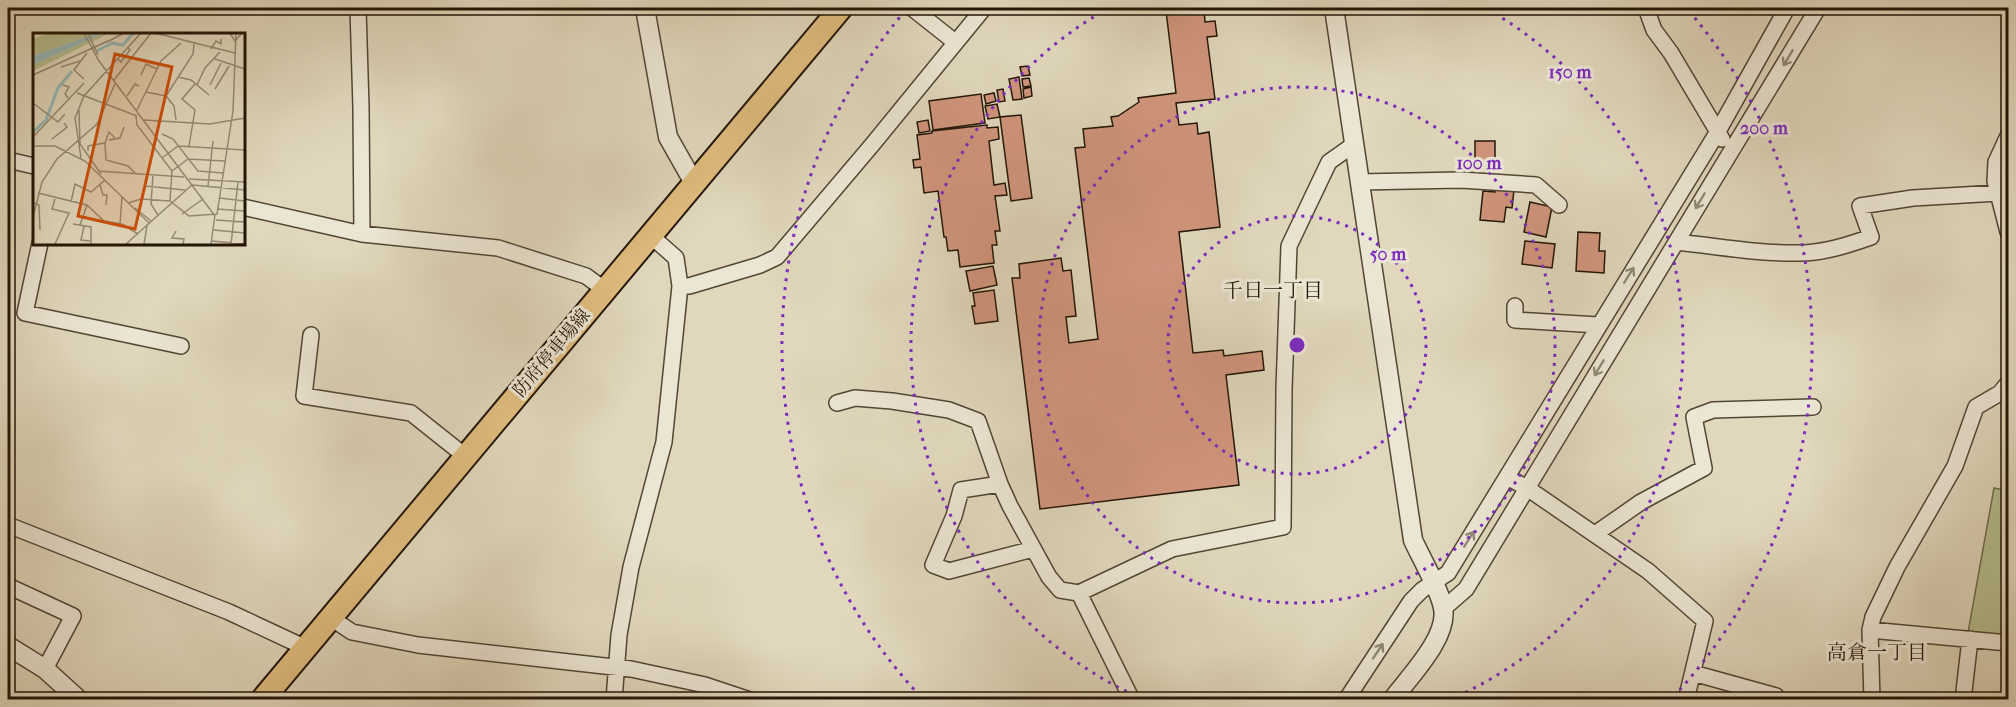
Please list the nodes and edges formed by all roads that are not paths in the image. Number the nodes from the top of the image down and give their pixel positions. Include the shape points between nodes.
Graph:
1 (358, 8) edge
2 (645, 8) edge
3 (841, 8) edge
4 (912, 8) edge
5 (984, 8) edge
6 (1334, 8) edge
7 (1646, 8) edge
8 (1788, 8) edge
9 (1818, 8) edge
10 (954, 42) junction
11 (1717, 133) junction
12 (2008, 136) edge
13 (1353, 145) junction
14 (1731, 152) junction
15 (8, 160) edge
16 (33, 166) edge
17 (1359, 182) junction
18 (694, 183) junction
19 (1998, 193) junction
20 (1559, 205) dead end
21 (244, 207) edge
22 (2008, 232) edge
23 (362, 234) junction
24 (651, 236) junction
25 (1676, 242) junction
26 (40, 244) edge
27 (680, 286) junction
28 (605, 291) junction
29 (1515, 306) dead end
30 (1598, 325) junction
31 (311, 335) dead end
32 (181, 346) dead end
33 (2008, 383) edge
34 (837, 403) dead end
35 (1813, 407) dead end
36 (465, 456) junction
37 (1507, 477) junction
38 (1000, 484) junction
39 (1527, 488) junction
40 (8, 525) edge
41 (1595, 534) junction
42 (1033, 549) junction
43 (1433, 583) junction
44 (8, 586) edge
45 (1079, 593) junction
46 (1443, 609) junction
47 (331, 618) junction
48 (1870, 630) junction
49 (1970, 639) junction
50 (2008, 643) edge
51 (8, 646) edge
52 (306, 648) junction
53 (45, 669) junction
54 (616, 669) junction
55 (1693, 673) junction
56 (1776, 696) dead end
57 (79, 699) edge
58 (262, 699) edge
59 (614, 699) edge
60 (750, 699) edge
61 (1132, 699) edge
62 (1346, 699) edge
63 (1392, 699) edge
64 (1686, 699) edge
65 (1872, 699) edge
66 (1963, 699) edge

1 - 23 street
2 - 18 street via 668,137
3 - 18 main road, 防府停車場線
4 - 10 street
5 - 10 street
6 - 13 street
7 - 11 street via 1654,30
8 - 11 street
9 -> 14 street
10 - 27 street via 777,257
11 - 14 street
30 -> 11 street
12 - 19 street via 1996,162
13 - 17 street
13 - 45 street via 1329,162 1289,246 1283,527 1172,549
14 -> 25 street
15 - 16 street
17 - 20 street via 1461,180 1536,185
17 - 43 street via 1413,540
18 - 24 main road, 防府停車場線
19 - 22 street
19 - 25 street via 1860,206 1871,237 1811,252 1753,251
21 - 23 street
23 - 28 street via 498,248 586,276
24 - 27 street via 676,258
24 - 28 main road, 防府停車場線
25 -> 39 street
26 - 32 street via 25,313
27 - 54 street via 664,442 630,567
28 - 36 main road, 防府停車場線
29 - 30 street via 1515,320
30 - 37 street
31 - 36 street via 303,396 411,413
33 - 48 street via 2000,393 1976,407 1955,466 1897,567
34 - 38 street via 855,398 892,401 949,410 978,421
35 - 41 street via 1713,410 1694,417 1704,468 1641,502
36 - 47 main road, 防府停車場線
37 - 39 street
43 -> 37 street via 1448,573
38 - 42 street
38 - 42 street via 961,490 933,565 949,571
39 - 41 street
39 - 46 street via 1466,589
40 - 52 street via 229,612
41 - 55 street via 1648,571 1705,621
42 - 45 street via 1060,590
43 - 46 street
62 -> 43 street via 1411,601
44 - 53 street via 73,616
45 - 61 street
46 - 63 street via 1436,642
47 - 52 main road, 防府停車場線
47 - 54 street via 352,632 418,645
48 - 49 street
48 - 65 street
49 - 50 street
49 - 66 street
51 - 53 street
52 - 58 main road, 防府停車場線
53 - 57 street
54 - 59 street
54 - 60 street via 705,685
55 - 56 street
55 - 64 street

